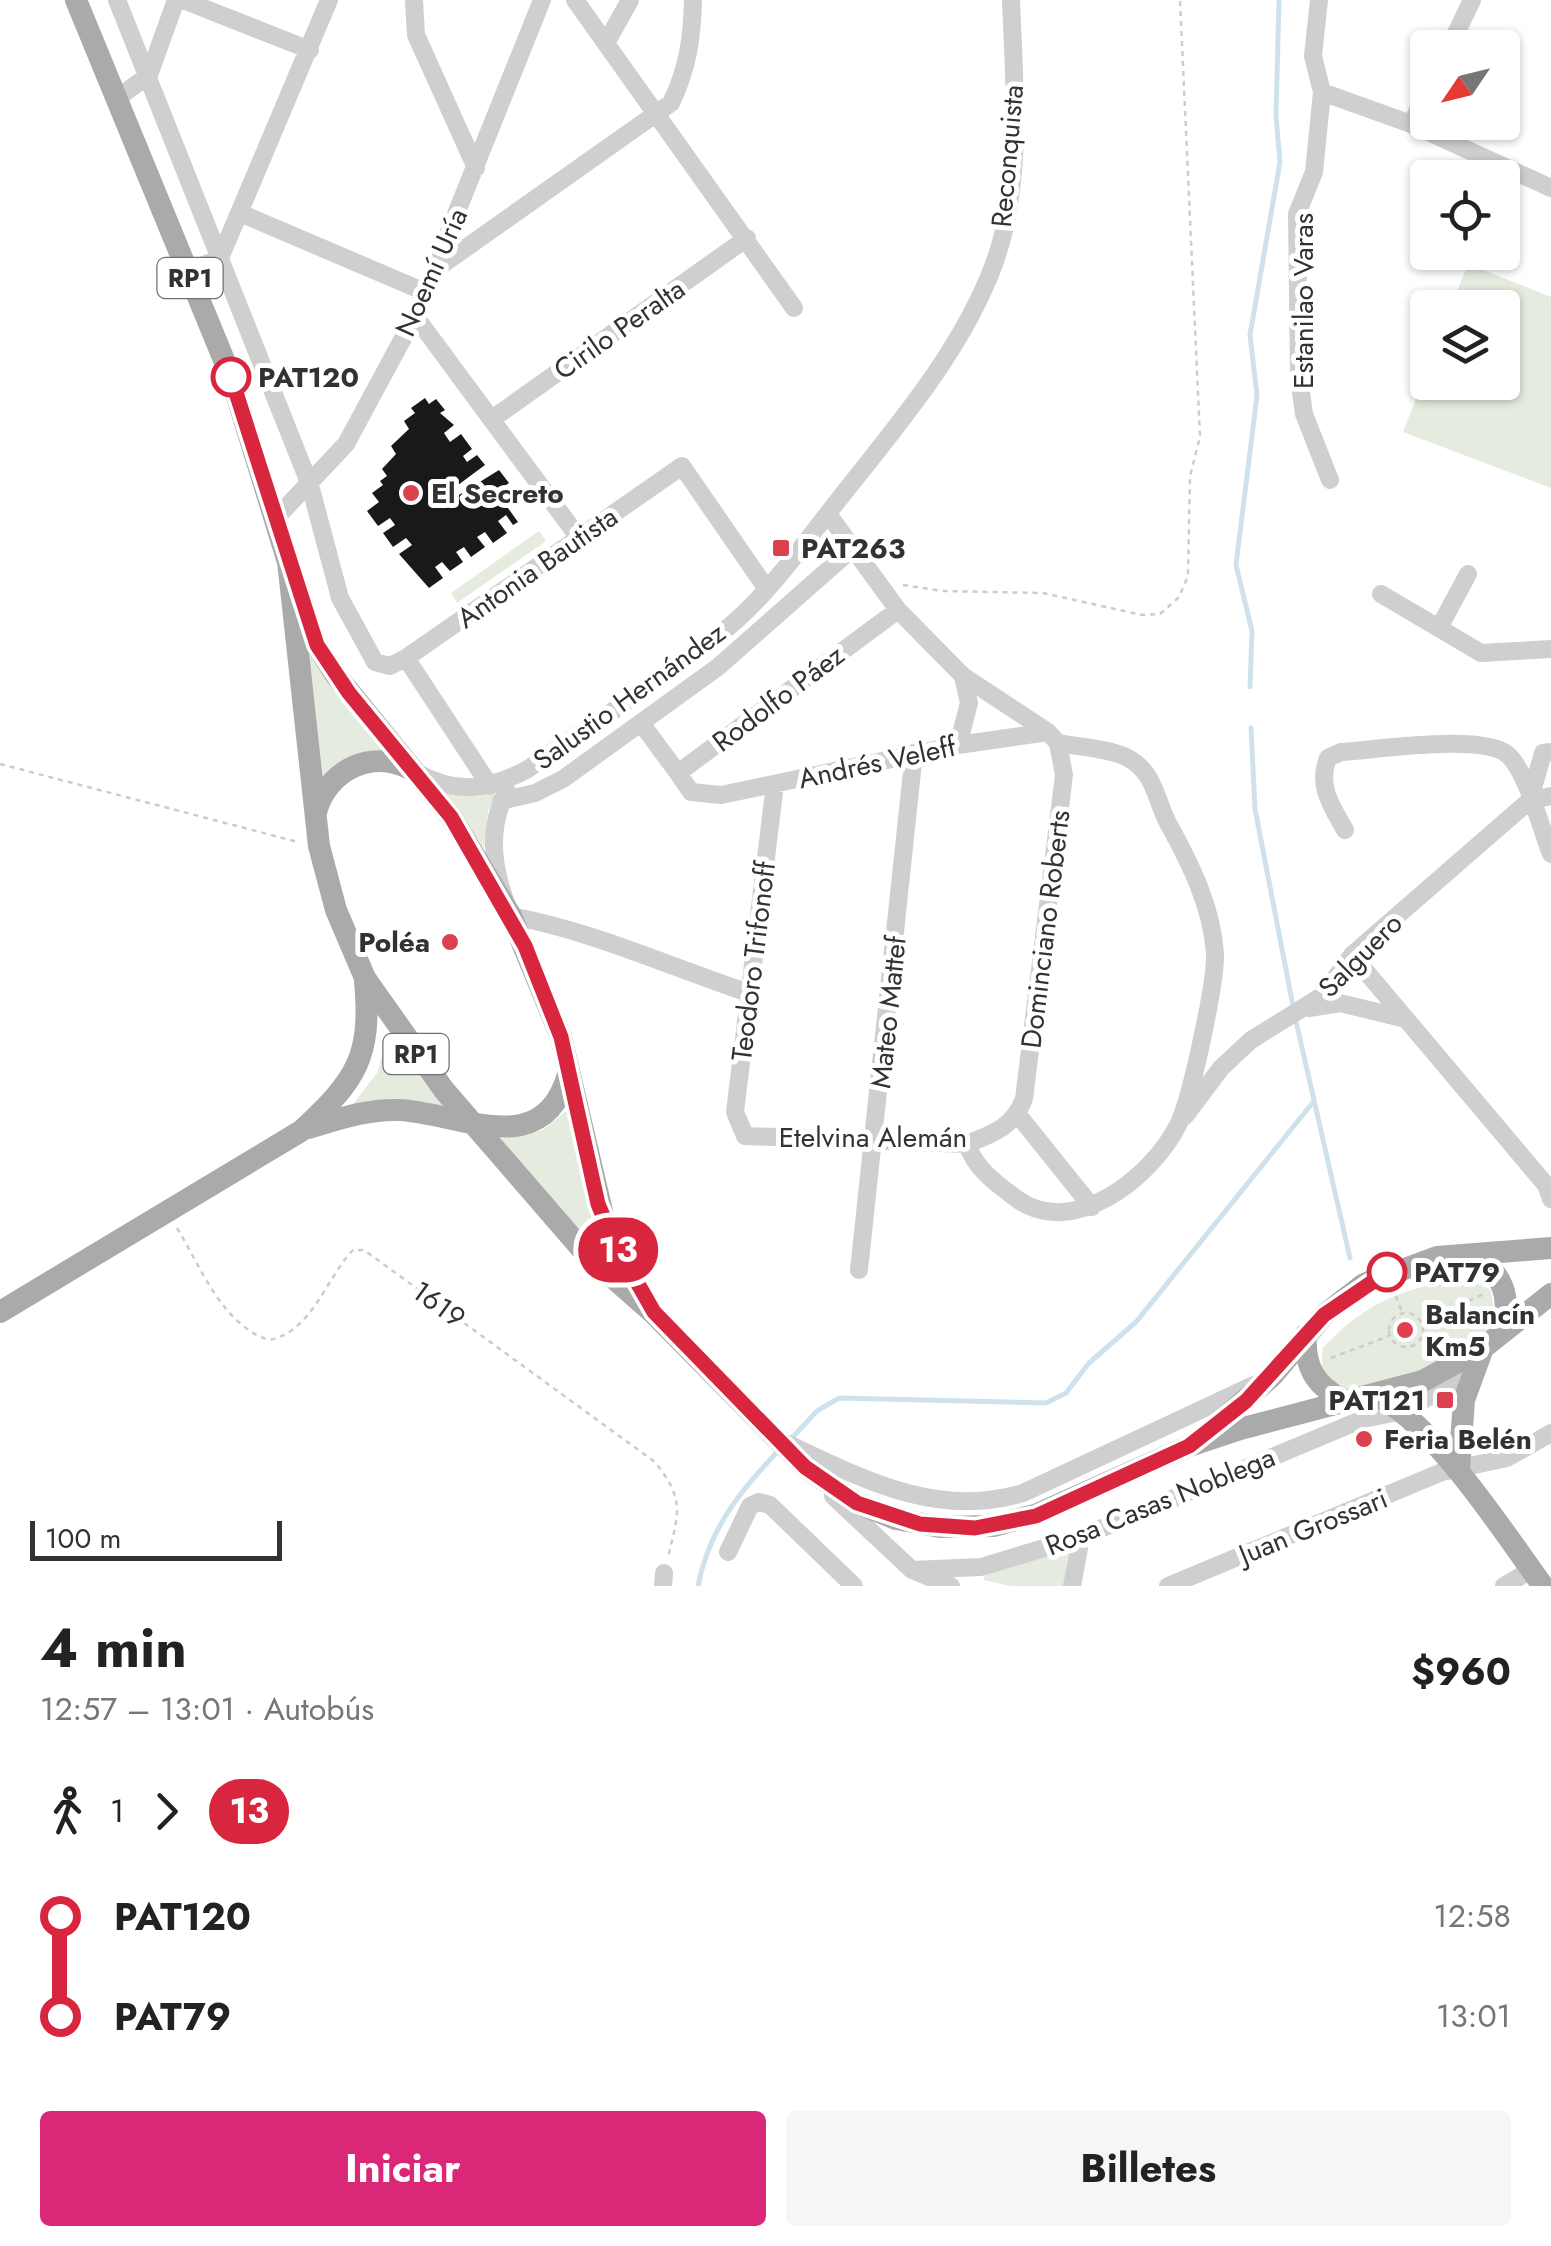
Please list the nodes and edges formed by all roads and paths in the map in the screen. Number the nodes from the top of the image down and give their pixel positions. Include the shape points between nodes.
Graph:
1 (76, 0) edge
2 (117, 0) edge
3 (180, 0) edge
4 (329, 0) edge
5 (414, 0) edge
6 (542, 0) edge
7 (575, 0) edge
8 (630, 0) edge
9 (693, 0) edge
10 (1010, 0) edge
11 (1180, 0) edge
12 (1318, 0) edge
13 (1472, 0) edge
14 (1458, 30) edge
15 (606, 43) junction
16 (310, 50) junction
17 (149, 76) junction
18 (1322, 92) junction
19 (116, 99) junction
20 (657, 116) junction
21 (1410, 123) edge
22 (1447, 140) edge
23 (476, 168) junction
24 (1551, 188) edge
25 (240, 213) junction
26 (746, 238) junction
27 (220, 258) junction
28 (435, 270) junction
29 (188, 272) junction
30 (425, 292) junction
31 (794, 308) dead end
32 (415, 316) junction
33 (910, 408) joint
34 (492, 420) junction
35 (1330, 480) dead end
36 (310, 485) junction
37 (828, 514) junction
38 (276, 518) junction
39 (579, 538) junction
40 (853, 548) junction
41 (288, 561) junction
42 (1468, 574) dead end
43 (877, 581) junction
44 (766, 588) junction
45 (1381, 594) dead end
46 (898, 610) junction
47 (1439, 628) junction
48 (1551, 649) edge
49 (398, 662) junction
50 (963, 676) junction
51 (641, 722) junction
52 (1053, 737) junction
53 (958, 744) junction
54 (1547, 752) edge
55 (914, 753) junction
56 (0, 764) edge
57 (415, 772) junction
58 (678, 773) junction
59 (776, 784) junction
60 (496, 794) junction
61 (1551, 796) edge
62 (1529, 801) junction
63 (314, 815) junction
64 (1345, 830) dead end
65 (319, 846) junction
66 (1551, 854) edge
67 (511, 916) junction
68 (1352, 954) junction
69 (365, 978) junction
70 (750, 994) junction
71 (1304, 1008) junction
72 (1406, 1019) junction
73 (570, 1068) junction
74 (1018, 1115) junction
75 (474, 1124) junction
76 (1178, 1124) junction
77 (301, 1131) junction
78 (746, 1136) joint
79 (875, 1140) junction
80 (967, 1144) junction
81 (1551, 1200) edge
82 (1092, 1207) junction
83 (168, 1211) junction
84 (1551, 1248) edge
85 (1463, 1254) junction
86 (860, 1270) dead end
87 (1504, 1286) junction
88 (1551, 1294) edge
89 (0, 1312) edge
90 (654, 1312) junction
91 (1422, 1323) junction
92 (1306, 1334) junction
93 (1390, 1336) junction
94 (1491, 1342) junction
95 (1308, 1367) junction
96 (1472, 1373) junction
97 (1272, 1376) junction
98 (1373, 1395) junction
99 (1342, 1399) junction
100 (1403, 1411) junction
101 (1551, 1433) edge
102 (778, 1439) junction
103 (1189, 1446) junction
104 (805, 1467) junction
105 (1458, 1470) junction
106 (1080, 1538) junction
107 (728, 1552) dead end
108 (911, 1578) edge
109 (1537, 1578) edge
110 (664, 1580) edge
111 (854, 1586) edge
112 (952, 1586) edge
113 (1072, 1586) edge
114 (1168, 1586) edge
115 (1504, 1586) edge

1 - 19 main road, RP1
2 - 17 street
3 - 16 street
3 - 17 street
4 - 16 street
5 - 23 street via 416,35
6 - 23 street, Noemí Uría
7 - 15 street
8 - 15 street
9 - 20 street via 684,76
10 - 33 street, Reconquista via 1014,120 1009,204 995,262 950,352
11 - 43 path via 1200,437 1190,476 1188,576 1180,597 1160,614 1142,615 1043,593 942,591
12 - 18 street, Estanilao Varas via 1313,56
13 - 14 street
15 - 20 street
16 - 25 street
17 - 19 street
17 - 27 street
18 - 21 street
18 - 35 street, Estanilao Varas via 1314,172 1297,214 1299,378 1304,414
19 - 29 main road, RP1
20 - 26 street
20 - 28 street
22 - 24 street
23 - 28 street, Noemí Uría
25 - 27 street
25 - 30 street
26 - 31 street
26 - 34 street, Cirilo Peralta
27 - 29 street
27 - 36 street
28 - 30 street, Noemí Uría
29 - 38 main road, RP1 via 231,377
30 - 32 street, Noemí Uría
32 - 34 street
32 - 36 street, Noemí Uría via 346,444
33 - 37 street, Salustio Hernández
34 - 39 street
36 - 38 street, Noemí Uría
36 - 49 street via 352,626 374,662
37 - 40 street
37 - 44 street, Salustio Hernández
38 - 41 main road, RP1
39 - 44 street, Antonia Bautista via 682,466
39 - 49 street, Antonia Bautista
40 - 43 street
40 - 51 street via 777,620
41 - 57 main road via 323,656
41 - 63 main road, RP1
42 - 47 street
43 - 46 street
44 - 60 street, Salustio Hernández via 723,632
45 - 47 street
46 - 50 street
46 - 58 street, Rodolfo Páez
47 - 48 street via 1481,653
49 - 60 street
50 - 52 street
50 - 53 street via 969,703
51 - 58 street
51 - 60 street via 535,793
52 - 53 street, Andrés Veleff
52 - 74 street, Dominciano Roberts via 1064,775
52 - 76 street via 1125,757 1153,780 1166,821 1194,868 1215,954
53 - 55 street, Andrés Veleff
54 - 62 street
55 - 59 street, Andrés Veleff
55 - 79 street, Mateo Mattef
56 - 65 path
57 - 60 street
57 - 63 main road via 386,760 358,764 334,778
57 - 67 main road, RP1
58 - 59 street, Andrés Veleff via 692,792 721,795
59 - 70 street, Teodoro Trifonoff
60 - 67 street via 494,858
61 - 62 street, Salguero
62 - 64 street via 1508,754 1482,744 1341,752 1328,758 1322,774
62 - 66 street
62 - 68 street, Salguero
63 - 65 main road, RP1
65 - 69 main road, RP1 via 336,910
67 - 70 street via 564,926
67 - 73 main road, RP1
68 - 71 street, Salguero via 1322,996
68 - 72 street
69 - 75 main road, RP1
69 - 77 main road via 367,1038 358,1069
70 - 78 street, Teodoro Trifonoff via 735,1112
71 - 72 street via 1340,1004
71 - 76 street, Salguero via 1231,1058
72 - 81 street via 1546,1185
73 - 75 main road via 562,1093 541,1117 511,1128
73 - 90 main road, RP1 via 598,1204
74 - 80 street, Etelvina Alemán via 999,1132
74 - 82 street
75 - 77 main road via 397,1110 352,1114
75 - 90 main road, RP1 via 586,1254
76 - 82 street, Salguero via 1122,1188
77 - 83 main road
78 - 79 street, Etelvina Alemán
79 - 80 street, Etelvina Alemán
79 - 86 street, Mateo Mattef
80 - 82 street via 980,1169 1028,1208 1055,1214
83 - 89 main road
83 - 110 path, 1619 via 232,1318 250,1334 282,1338 312,1310 353,1250 364,1250 606,1426 673,1485 680,1504
84 - 85 main road, RP1
85 - 87 main road via 1480,1260
85 - 92 main road, RP1 via 1387,1272 1343,1299
87 - 91 path
87 - 94 main road via 1506,1320
88 - 94 main road, RP1
90 - 102 main road, RP1
91 - 93 path via 1402,1314 1391,1322
91 - 93 path via 1422,1338 1411,1347
92 - 95 main road
92 - 97 main road, RP1
93 - 95 path
94 - 96 main road
94 - 98 main road, RP1 via 1423,1381
95 - 99 main road
96 - 100 street, Rosa Casas Noblega
96 - 105 main road
97 - 102 street via 1023,1492 982,1502 894,1491
97 - 103 main road, RP1
98 - 99 main road, RP1
98 - 100 main road
99 - 103 main road, RP1
100 - 105 main road
100 - 106 street, Rosa Casas Noblega via 1363,1419
101 - 105 street, Juan Grossari via 1507,1458
102 - 104 main road, RP1
103 - 104 main road, RP1 via 1036,1516 975,1528 920,1524 878,1512
104 - 108 street
105 - 109 main road
105 - 114 street, Juan Grossari
106 - 108 street, Rosa Casas Noblega via 981,1568
106 - 113 street
107 - 111 street via 750,1506 759,1502 770,1505
108 - 112 street
109 - 115 street

